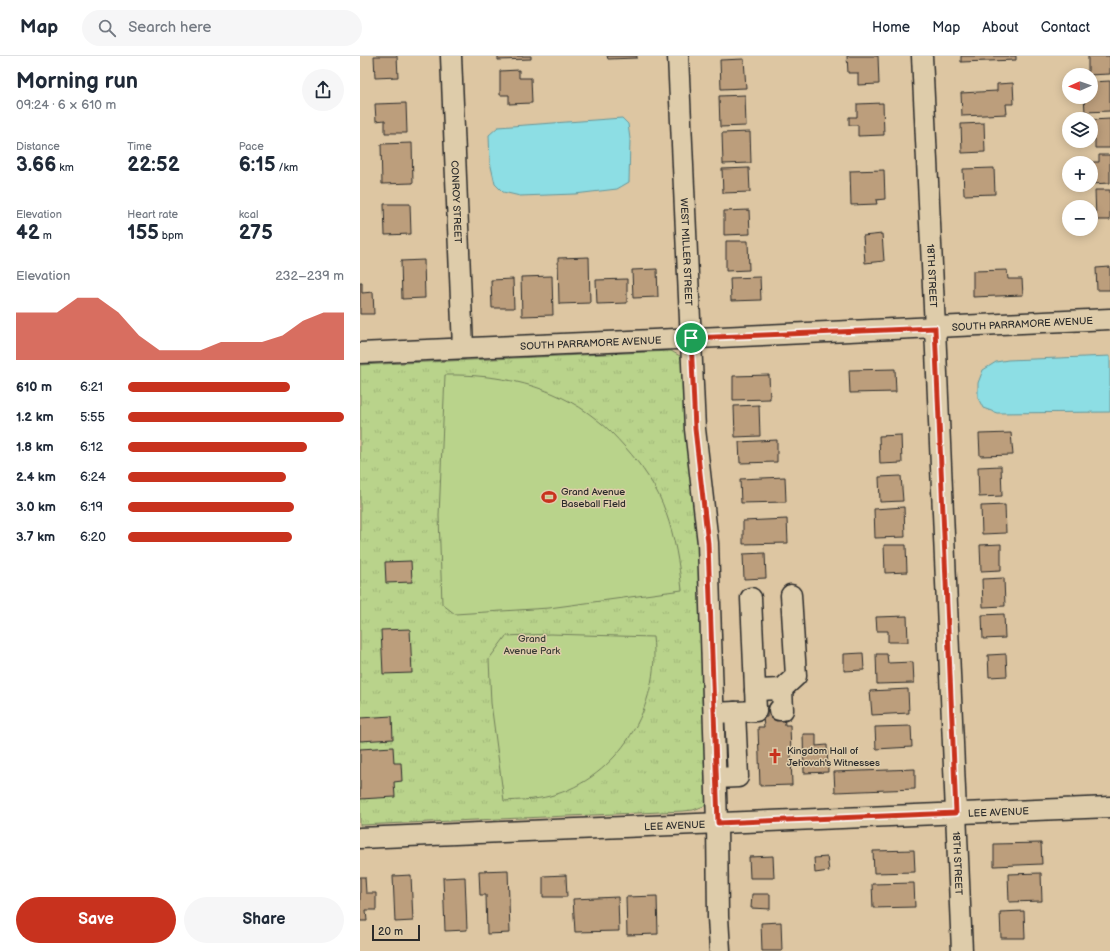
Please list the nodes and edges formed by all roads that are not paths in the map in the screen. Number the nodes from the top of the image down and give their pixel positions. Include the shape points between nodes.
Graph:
1 (451, 56) edge
2 (678, 56) edge
3 (922, 56) edge
4 (1110, 319) edge
5 (935, 328) junction
6 (691, 338) junction
7 (463, 348) junction
8 (360, 353) edge
9 (791, 594) dead end
10 (751, 598) dead end
11 (782, 689) junction
12 (755, 690) junction
13 (767, 710) junction
14 (735, 712) junction
15 (714, 713) junction
16 (716, 778) junction
17 (1110, 807) edge
18 (956, 813) junction
19 (718, 823) junction
20 (360, 838) edge
21 (720, 951) edge
22 (962, 951) edge

1 - 7 street, CONROY STREET
2 - 6 street, WEST MILLER STREET
3 - 5 street, 18TH STREET
4 - 5 street, SOUTH PARRAMORE AVENUE
5 - 6 street, SOUTH PARRAMORE AVENUE
5 - 18 street, 18TH STREET
6 - 7 street, SOUTH PARRAMORE AVENUE
6 - 15 street, WEST MILLER STREET via 695,429 708,543
7 - 8 street, SOUTH PARRAMORE AVENUE
9 - 11 street via 796,676
10 - 12 street
11 - 12 street
11 - 13 street via 782,710
12 - 13 street
13 - 14 street
14 - 15 street
14 - 16 street via 738,777
15 - 16 street, WEST MILLER STREET
16 - 19 street, WEST MILLER STREET
17 - 18 street, LEE AVENUE
18 - 19 street, LEE AVENUE
18 - 22 street, 18TH STREET
19 - 20 street, LEE AVENUE
19 - 21 street, WEST MILLER STREET

